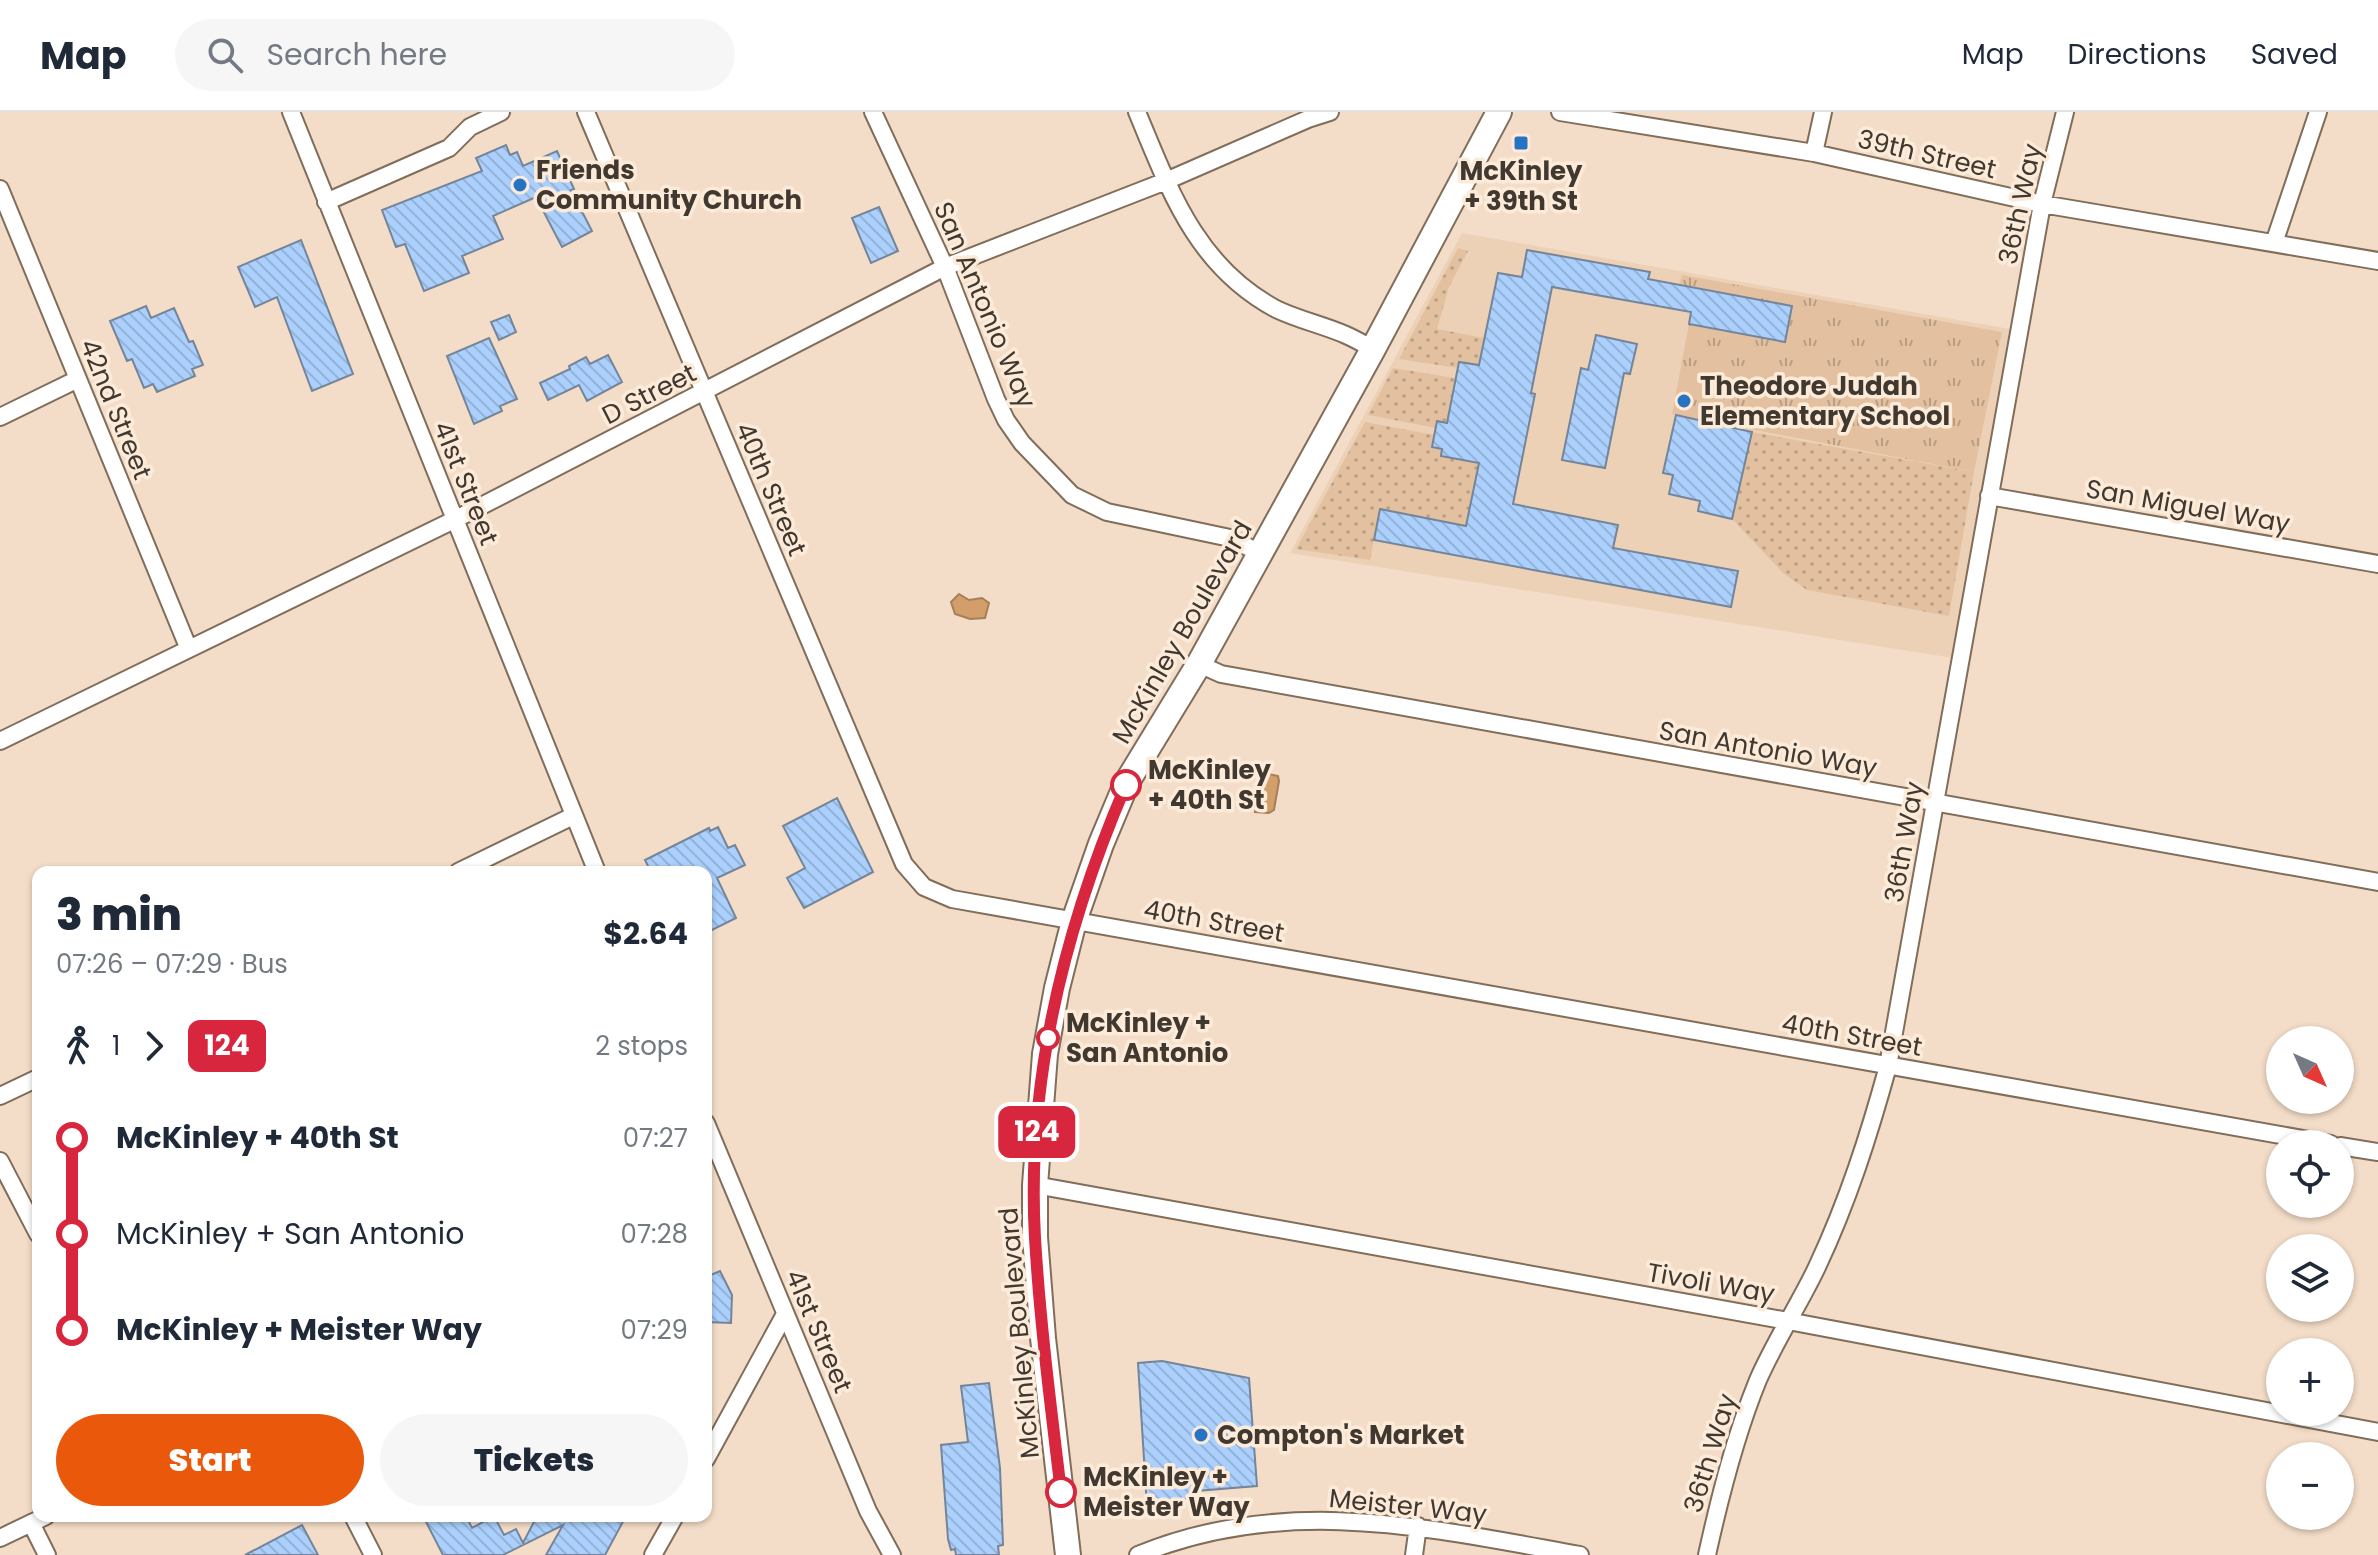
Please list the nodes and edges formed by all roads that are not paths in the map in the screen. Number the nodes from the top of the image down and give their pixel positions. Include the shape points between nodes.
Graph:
1 (291, 112) edge
2 (501, 112) edge
3 (586, 112) edge
4 (873, 112) edge
5 (1137, 112) edge
6 (1330, 112) edge
7 (1499, 112) edge
8 (1560, 112) edge
9 (1823, 112) edge
10 (2065, 112) edge
11 (2318, 112) edge
12 (1814, 153) junction
13 (1166, 181) junction
14 (0, 189) edge
15 (326, 202) junction
16 (2042, 204) junction
17 (2274, 243) junction
18 (2378, 261) edge
19 (945, 267) junction
20 (1373, 349) junction
21 (78, 379) junction
22 (705, 392) junction
23 (0, 417) edge
24 (1989, 496) junction
25 (456, 519) junction
26 (1260, 553) junction
27 (2378, 564) edge
28 (188, 647) junction
29 (1199, 664) junction
30 (0, 741) edge
31 (1935, 803) junction
32 (573, 816) junction
33 (470, 866) edge
34 (594, 866) edge
35 (2378, 882) edge
36 (1074, 921) junction
37 (1888, 1066) junction
38 (32, 1081) edge
39 (0, 1096) edge
40 (2266, 1133) edge
41 (712, 1138) edge
42 (2354, 1148) edge
43 (2378, 1152) edge
44 (0, 1161) edge
45 (1035, 1185) junction
46 (32, 1222) edge
47 (785, 1314) junction
48 (1788, 1321) junction
49 (2378, 1432) edge
50 (712, 1448) edge
51 (34, 1522) edge
52 (39, 1522) edge
53 (356, 1522) edge
54 (672, 1522) edge
55 (1418, 1526) junction
56 (0, 1538) edge
57 (47, 1555) edge
58 (373, 1555) edge
59 (653, 1555) edge
60 (892, 1555) edge
61 (1068, 1555) edge
62 (1138, 1555) edge
63 (1414, 1555) edge
64 (1580, 1555) edge
65 (1707, 1555) edge

1 - 15 street, 41st Street
2 - 15 street via 470,127 449,148
3 - 22 street, 40th Street
4 - 19 street, San Antonio Way
5 - 13 street
6 - 13 street, D Street
7 - 20 street, McKinley Boulevard
8 - 12 street, 39th Street
9 - 12 street
10 - 16 street, 36th Way
11 - 17 street
12 - 16 street, 39th Street
13 - 19 street, D Street
13 - 20 street via 1202,246 1248,291 1305,322
14 - 21 street, 42nd Street
15 - 25 street, 41st Street
16 - 17 street, 39th Street
16 - 24 street, 36th Way
17 - 18 street, 39th Street
19 - 22 street, D Street
19 - 26 street, San Antonio Way via 1006,420 1072,495 1107,512 1230,538
20 - 26 street, McKinley Boulevard
21 - 23 street
21 - 28 street, 42nd Street
22 - 25 street, D Street
22 - 36 street, 40th Street via 913,877 952,899
24 - 27 street, San Miguel Way
24 - 31 street, 36th Way
25 - 28 street, D Street
25 - 32 street, 41st Street
26 - 29 street, McKinley Boulevard
28 - 30 street, D Street
29 - 31 street, San Antonio Way via 1221,674
29 - 36 street, McKinley Boulevard via 1127,782
31 - 35 street, San Antonio Way
31 - 37 street, 36th Way
32 - 33 street
32 - 34 street, 41st Street
36 - 37 street, 40th Street
36 - 45 street, McKinley Boulevard via 1045,1054
37 - 40 street, 40th Street
37 - 48 street, 36th Way via 1841,1216
38 - 39 street
41 - 47 street, 41st Street
42 - 43 street
44 - 46 street
45 - 48 street, Tivoli Way
45 - 61 street, McKinley Boulevard via 1043,1338
47 - 50 street
47 - 60 street, 41st Street via 868,1511
48 - 49 street, Tivoli Way
48 - 65 street, 36th Way via 1741,1427
51 - 56 street
52 - 57 street
53 - 58 street
54 - 59 street
55 - 62 street, Meister Way via 1360,1520 1265,1523 1189,1538
55 - 63 street
55 - 64 street, Meister Way

